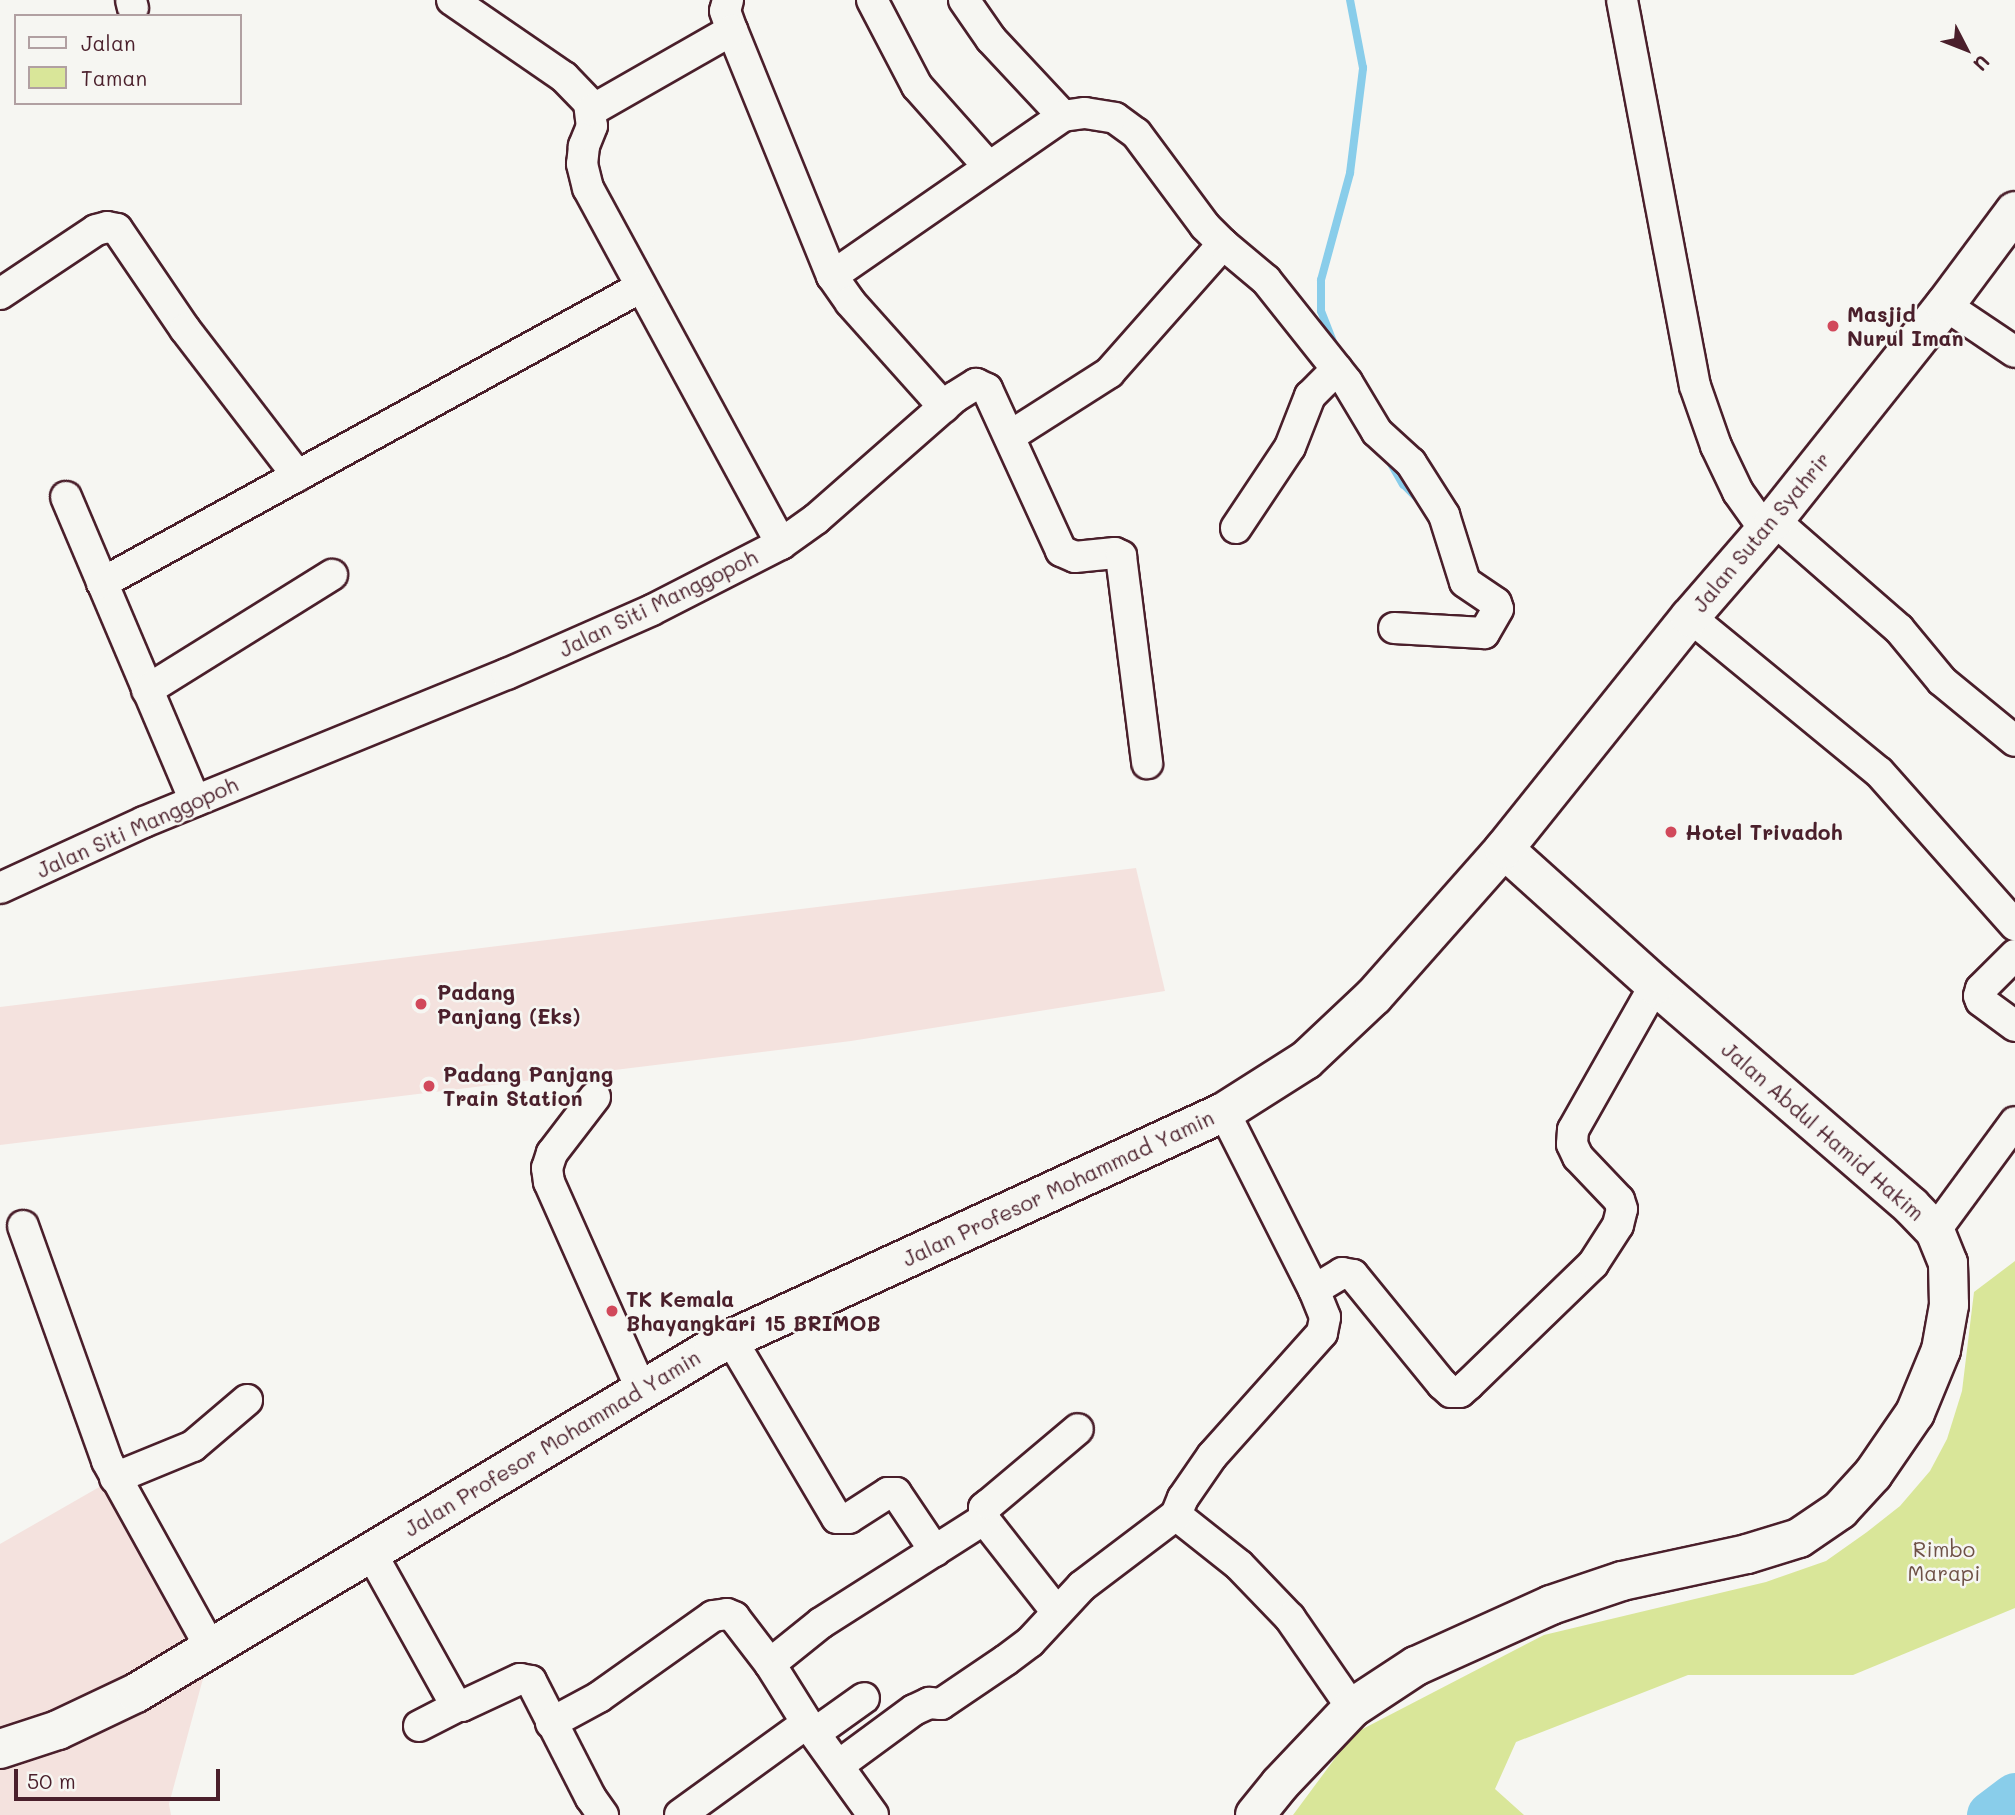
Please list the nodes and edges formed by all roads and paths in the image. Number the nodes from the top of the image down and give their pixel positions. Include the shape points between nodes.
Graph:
1 (452, 0) edge
2 (727, 0) edge
3 (872, 0) edge
4 (964, 0) edge
5 (1622, 0) edge
6 (732, 30) junction
7 (592, 110) junction
8 (1063, 116) junction
9 (988, 166) junction
10 (2015, 211) edge
11 (1223, 244) junction
12 (832, 276) junction
13 (641, 287) junction
14 (0, 294) edge
15 (1945, 305) junction
16 (2015, 352) edge
17 (1337, 369) junction
18 (944, 407) junction
19 (1010, 436) junction
20 (298, 476) junction
21 (66, 497) dead end
22 (1770, 525) junction
23 (1236, 528) dead end
24 (781, 544) junction
25 (332, 575) dead end
26 (102, 583) junction
27 (1690, 617) junction
28 (1394, 628) dead end
29 (147, 690) junction
30 (2015, 741) edge
31 (1147, 763) dead end
32 (195, 801) junction
33 (1504, 849) junction
34 (0, 888) edge
35 (2015, 925) edge
36 (2015, 955) edge
37 (1655, 985) junction
38 (2015, 1026) edge
39 (595, 1097) dead end
40 (1224, 1112) junction
41 (2015, 1122) edge
42 (23, 1226) dead end
43 (1936, 1231) junction
44 (1314, 1290) junction
45 (731, 1339) junction
46 (641, 1389) junction
47 (247, 1400) dead end
48 (1078, 1429) dead end
49 (115, 1478) junction
50 (1176, 1514) junction
51 (984, 1519) junction
52 (935, 1550) junction
53 (370, 1551) junction
54 (1056, 1612) junction
55 (211, 1649) junction
56 (770, 1664) junction
57 (864, 1698) dead end
58 (458, 1706) junction
59 (1352, 1708) junction
60 (551, 1723) junction
61 (419, 1726) dead end
62 (811, 1728) junction
63 (0, 1749) edge
64 (839, 1765) junction
65 (603, 1815) edge
66 (680, 1815) edge
67 (873, 1815) edge
68 (1255, 1815) edge

1 - 7 street via 564,77
2 - 6 street via 725,11
3 - 9 street via 917,86
4 - 8 street via 991,39
5 - 22 street via 1695,386 1738,492
6 - 7 street
6 - 12 street
7 - 13 street, Jalan Siti Manggopoh via 592,126 582,153 583,173
8 - 9 street
8 - 11 street via 1085,113 1124,123
9 - 12 street
10 - 15 main road, Jalan Sutan Syahrir
11 - 17 street via 1266,280
11 - 19 street via 1108,373
12 - 18 street
13 - 20 street
13 - 24 street, Jalan Siti Manggopoh
14 - 20 street via 96,230 117,229 186,330
15 - 16 street
15 - 22 main road, Jalan Sutan Syahrir
17 - 23 street via 1310,396 1290,447
17 - 28 street via 1377,432 1405,455 1432,493 1444,515 1465,582 1499,609 1484,633
18 - 19 street via 981,384
18 - 24 street via 876,469
19 - 31 street via 1061,551 1074,557 1121,556
20 - 26 street
21 - 26 street
22 - 27 main road, Jalan Sutan Syahrir
22 - 30 street via 1899,629 1942,681
24 - 32 street, Jalan Siti Manggopoh via 652,610 508,674
25 - 29 street
26 - 29 street
27 - 33 main road, Jalan Sutan Syahrir
27 - 35 street via 1879,772
29 - 32 street
32 - 34 street, Jalan Siti Manggopoh
33 - 37 main road, Jalan Abdul Hamid Hakim
33 - 40 main road, Jalan Profesor Mohammad Yamin via 1341,1030 1286,1074
36 - 38 street via 1979,996
37 - 43 main road, Jalan Abdul Hamid Hakim
37 - 44 street via 1573,1130 1572,1144 1578,1157 1619,1200 1618,1225 1593,1264 1468,1385 1451,1392 1442,1384 1353,1275 1342,1273
39 - 46 street via 552,1153 549,1182
40 - 44 street
40 - 45 main road, Jalan Profesor Mohammad Yamin
41 - 43 street
42 - 49 street
43 - 59 main road, Jalan Abdul Hamid Hakim via 1948,1263 1950,1305 1941,1350 1915,1413 1873,1474 1840,1510 1799,1538 1622,1581 1551,1605 1416,1666
44 - 50 street via 1325,1317 1322,1333 1212,1456
45 - 46 main road, Jalan Profesor Mohammad Yamin
45 - 52 street via 837,1518 849,1518 892,1491
46 - 53 main road, Jalan Profesor Mohammad Yamin
47 - 49 street via 193,1446
48 - 51 street via 984,1508
49 - 55 street
50 - 54 street via 1082,1586
50 - 59 street via 1239,1565 1290,1618
51 - 52 street
51 - 54 street
52 - 56 street via 821,1623
53 - 55 main road, Jalan Profesor Mohammad Yamin
53 - 58 street
54 - 64 street via 1030,1642 1006,1660 941,1704 929,1703 914,1710
55 - 63 main road, Jalan Profesor Mohammad Yamin via 93,1714
56 - 60 street via 734,1617 721,1613 599,1697
56 - 62 street
57 - 62 street
58 - 60 street via 527,1679
58 - 61 street
59 - 68 main road, Jalan Abdul Hamid Hakim
60 - 65 street
62 - 64 street
62 - 66 street
64 - 67 street

